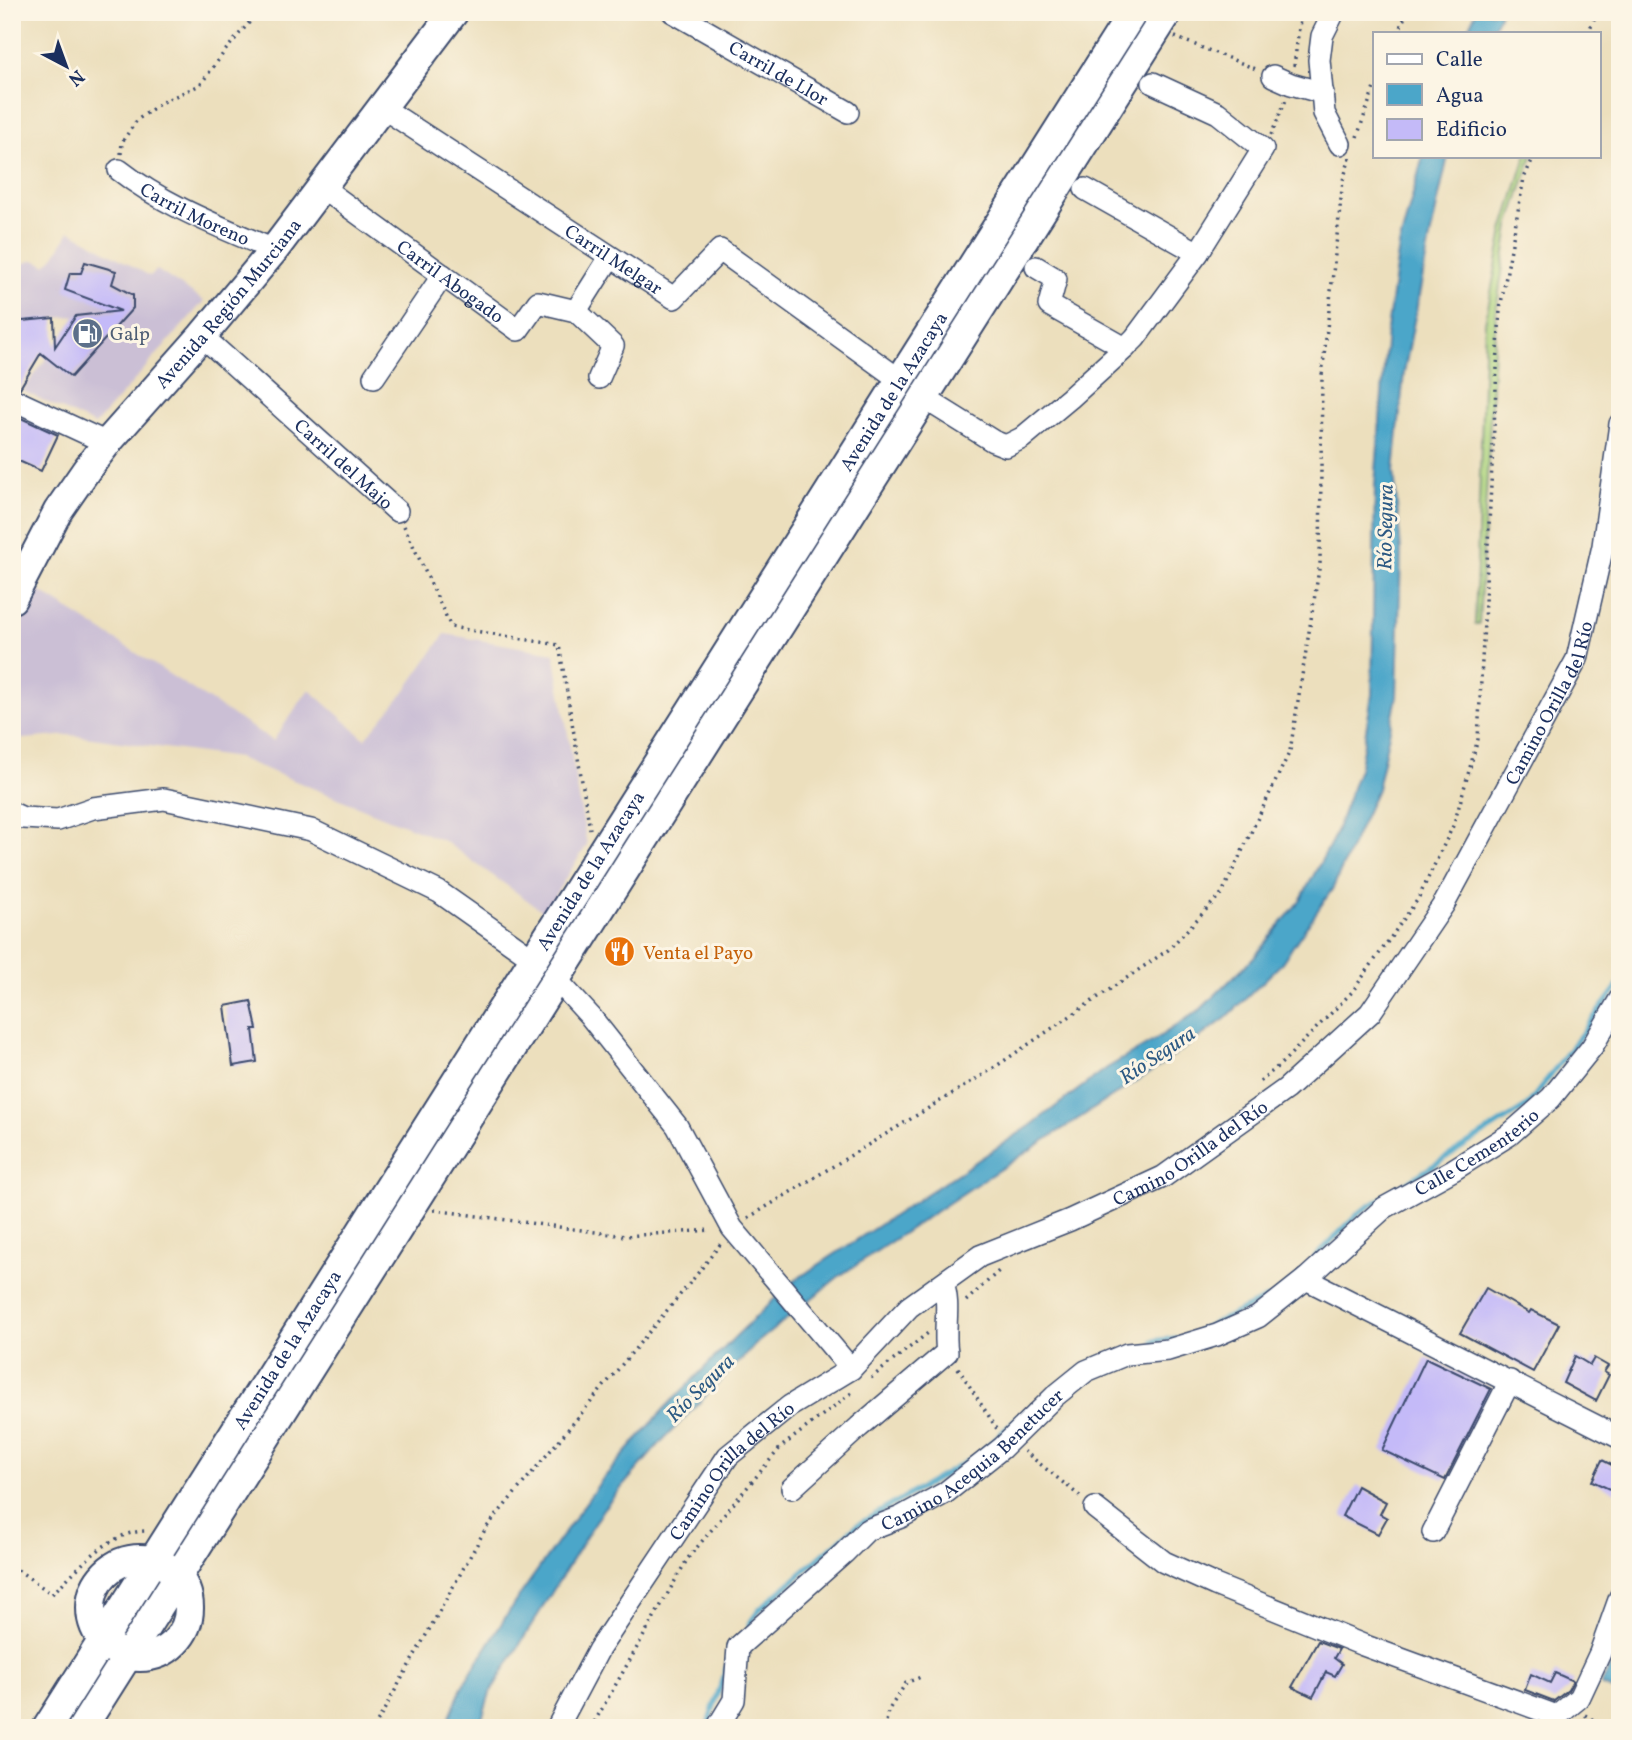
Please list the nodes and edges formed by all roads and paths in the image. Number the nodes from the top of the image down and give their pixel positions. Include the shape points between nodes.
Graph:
1 (258, 12) edge
2 (454, 12) edge
3 (673, 12) edge
4 (1133, 12) edge
5 (1334, 12) edge
6 (1407, 12) edge
7 (1597, 12) edge
8 (1163, 21) edge
9 (1398, 32) edge
10 (1588, 32) edge
11 (1273, 76) joint
12 (1153, 83) dead end
13 (1373, 91) edge
14 (1323, 93) junction
15 (383, 108) junction
16 (848, 112) dead end
17 (1340, 144) dead end
18 (1533, 158) edge
19 (119, 170) joint
20 (323, 188) junction
21 (1086, 189) dead end
22 (274, 250) junction
23 (1198, 253) junction
24 (610, 257) junction
25 (1036, 267) dead end
26 (443, 275) junction
27 (576, 312) junction
28 (202, 336) junction
29 (1125, 348) junction
30 (374, 377) dead end
31 (599, 378) dead end
32 (901, 380) junction
33 (924, 398) junction
34 (12, 399) edge
35 (1620, 424) edge
36 (107, 443) junction
37 (397, 511) joint
38 (12, 599) edge
39 (12, 813) edge
40 (596, 861) junction
41 (534, 958) junction
42 (556, 979) junction
43 (1620, 999) edge
44 (1256, 1086) dead end
45 (411, 1207) junction
46 (732, 1228) junction
47 (1006, 1264) dead end
48 (1306, 1279) junction
49 (943, 1284) junction
50 (947, 1318) junction
51 (947, 1352) junction
52 (851, 1369) junction
53 (1510, 1381) junction
54 (1003, 1437) junction
55 (1620, 1438) edge
56 (792, 1488) dead end
57 (1095, 1508) joint
58 (1433, 1532) dead end
59 (160, 1550) junction
60 (12, 1566) edge
61 (178, 1576) junction
62 (1620, 1597) edge
63 (102, 1640) junction
64 (128, 1656) junction
65 (923, 1676) dead end
66 (1571, 1707) junction
67 (47, 1728) edge
68 (82, 1728) edge
69 (374, 1728) edge
70 (557, 1728) edge
71 (591, 1728) edge
72 (718, 1728) edge
73 (886, 1728) edge
74 (1607, 1728) edge

1 - 19 path via 200,85 162,102 137,120 122,142
2 - 15 main road, Avenida Región Murciana
3 - 16 street, Carril de Llor
4 - 32 main road, Avenida de la Azacaya
5 - 14 street via 1322,36
6 - 9 path
7 - 10 path
8 - 11 path
8 - 33 main road, Avenida de la Azacaya
11 - 14 street
12 - 23 street via 1217,113 1263,149
13 - 46 path via 1343,180 1322,375 1320,563 1290,751 1222,893 1168,950 986,1073
14 - 17 street via 1324,113
15 - 20 main road, Avenida Región Murciana
15 - 24 street, Carril Melgar
18 - 44 path via 1524,178 1500,309 1478,738 1454,824 1418,899 1352,992
19 - 22 street, Carril Moreno via 196,216
20 - 22 main road, Avenida Región Murciana
20 - 26 street, Carril Abogado
21 - 23 street
22 - 28 main road, Avenida Región Murciana
23 - 29 street
24 - 27 street
24 - 32 street, Carril Melgar via 674,298 720,250
25 - 29 street via 1056,279 1049,305
26 - 27 street, Carril Abogado via 518,330 538,302
26 - 30 street
27 - 31 street via 613,346
28 - 36 main road, Avenida Región Murciana
28 - 37 street, Carril del Majo
29 - 33 street via 1022,438 1006,446
32 - 40 main road, Avenida de la Azacaya
33 - 42 main road, Avenida de la Azacaya
34 - 36 street
35 - 49 street, Camino Orilla del Río via 1604,546 1577,659 1444,904 1370,1013 1286,1089 1163,1177 980,1256
36 - 38 main road, Avenida Región Murciana via 58,511
37 - 40 path, Carril del Majo via 451,627 559,645
39 - 41 street via 58,820 93,808 164,799 311,830 439,892
40 - 41 main road, Avenida de la Azacaya
41 - 59 main road, Avenida de la Azacaya
42 - 45 main road, Avenida de la Azacaya
42 - 46 street via 677,1126
43 - 48 street, Calle Cementerio via 1592,1047 1551,1098 1509,1135 1384,1208
45 - 46 path via 625,1236
45 - 61 main road, Avenida de la Azacaya
46 - 52 street
46 - 69 path via 486,1528
47 - 50 path
48 - 53 street
48 - 54 street, Camino Acequia Benetucer via 1258,1317 1217,1335 1168,1350 1128,1354 1086,1371
49 - 50 street
49 - 52 street, Camino Orilla del Río via 909,1307
50 - 51 street
50 - 71 path via 781,1447 688,1558
51 - 54 path
51 - 56 street
52 - 70 street, Camino Orilla del Río via 790,1406 728,1456 599,1648
53 - 55 street
53 - 58 street
54 - 57 path
54 - 72 street, Camino Acequia Benetucer via 946,1493 867,1530 738,1647 734,1700
57 - 66 street via 1164,1562 1215,1585 1545,1712 1557,1716
59 - 60 path via 146,1531 129,1532 92,1555 52,1594
59 - 61 main road
59 - 63 main road, Avenida de la Azacaya
61 - 64 main road, Avenida de la Azacaya
62 - 66 street via 1600,1653
63 - 64 main road
63 - 67 main road, Avenida de la Azacaya
64 - 68 main road, Avenida de la Azacaya
65 - 73 path via 906,1683 888,1711
66 - 74 path

